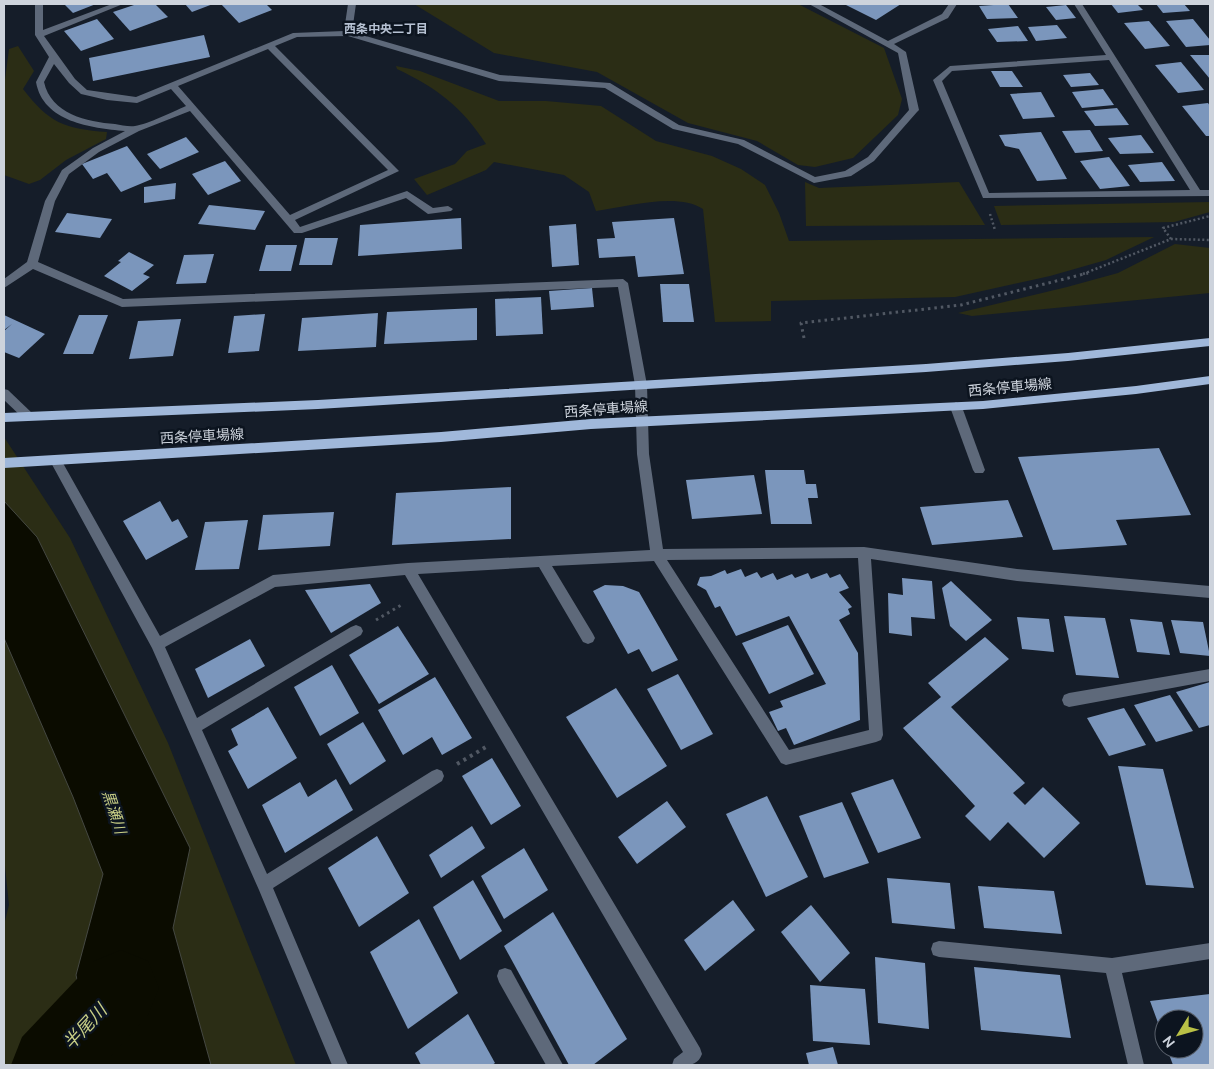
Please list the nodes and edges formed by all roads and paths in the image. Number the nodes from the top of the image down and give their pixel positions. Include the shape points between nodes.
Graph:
1 (39, 4) edge
2 (118, 4) edge
3 (352, 4) edge
4 (813, 4) edge
5 (953, 4) edge
6 (1078, 4) edge
7 (348, 33) junction
8 (39, 35) junction
9 (888, 44) junction
10 (270, 46) junction
11 (1111, 57) junction
12 (53, 58) junction
13 (172, 85) junction
14 (192, 108) junction
15 (136, 129) junction
16 (1197, 193) junction
17 (1210, 193) edge
18 (448, 208) dead end
19 (1210, 216) edge
20 (289, 219) junction
21 (1171, 239) junction
22 (1210, 240) edge
23 (32, 264) junction
24 (4, 284) edge
25 (804, 338) dead end
26 (1210, 342) edge
27 (1210, 380) edge
28 (641, 385) junction
29 (4, 393) edge
30 (956, 406) junction
31 (28, 416) junction
32 (4, 418) edge
33 (643, 421) junction
34 (55, 459) junction
35 (4, 463) edge
36 (979, 470) dead end
37 (864, 552) junction
38 (657, 555) junction
39 (543, 562) junction
40 (408, 569) junction
41 (1210, 592) edge
42 (422, 593) junction
43 (356, 631) joint
44 (588, 638) dead end
45 (157, 644) junction
46 (1210, 675) edge
47 (1069, 700) dead end
48 (194, 727) junction
49 (505, 736) junction
50 (437, 776) joint
51 (264, 885) junction
52 (939, 949) dead end
53 (1210, 951) edge
54 (1112, 966) junction
55 (505, 976) dead end
56 (340, 1065) edge
57 (556, 1065) edge
58 (680, 1065) edge
59 (1136, 1065) edge

1 - 8 street
2 - 8 street
3 - 7 street
4 - 9 street
5 - 9 street via 944,16
6 - 11 street
7 - 9 street via 500,78 607,85 676,126 741,142 814,180 848,174 871,159 914,110 902,52
7 - 10 street via 296,35
8 - 12 street
10 - 13 street
10 - 20 street via 355,136 394,171
11 - 16 street
11 - 16 street via 950,69 938,80 986,196
12 - 13 street via 84,92 137,100
12 - 15 street via 40,82 45,97 67,116 103,127
13 - 14 street
14 - 15 street
14 - 20 street via 234,150
15 - 23 street via 96,150 65,172 50,201
16 - 17 street
18 - 20 street via 431,212 407,194 298,231
19 - 21 path via 1162,228
21 - 22 path
21 - 25 path via 1093,272 961,305 801,323
23 - 24 street
23 - 28 street via 122,303 623,282
26 - 28 main road, 西条停車場線 via 1119,354 964,367
27 - 30 main road, 西条停車場線
28 - 31 main road, 西条停車場線 via 206,411
28 - 33 street
29 - 31 street
30 - 33 main road, 西条停車場線
30 - 36 street
31 - 32 main road, 西条停車場線
33 - 34 main road, 西条停車場線 via 432,438
33 - 38 street via 643,454
34 - 35 main road, 西条停車場線
34 - 45 street
37 - 38 street
37 - 38 street via 876,735 786,758
37 - 41 street via 1017,575
38 - 39 street
39 - 40 street
39 - 44 street
40 - 42 street
40 - 45 street via 273,581
42 - 43 path
42 - 49 street
43 - 48 street
45 - 48 street
46 - 47 street
48 - 51 street
49 - 50 path
49 - 58 street via 694,1054
50 - 51 street
51 - 56 street
52 - 54 street
53 - 54 street
54 - 59 street
55 - 57 street

